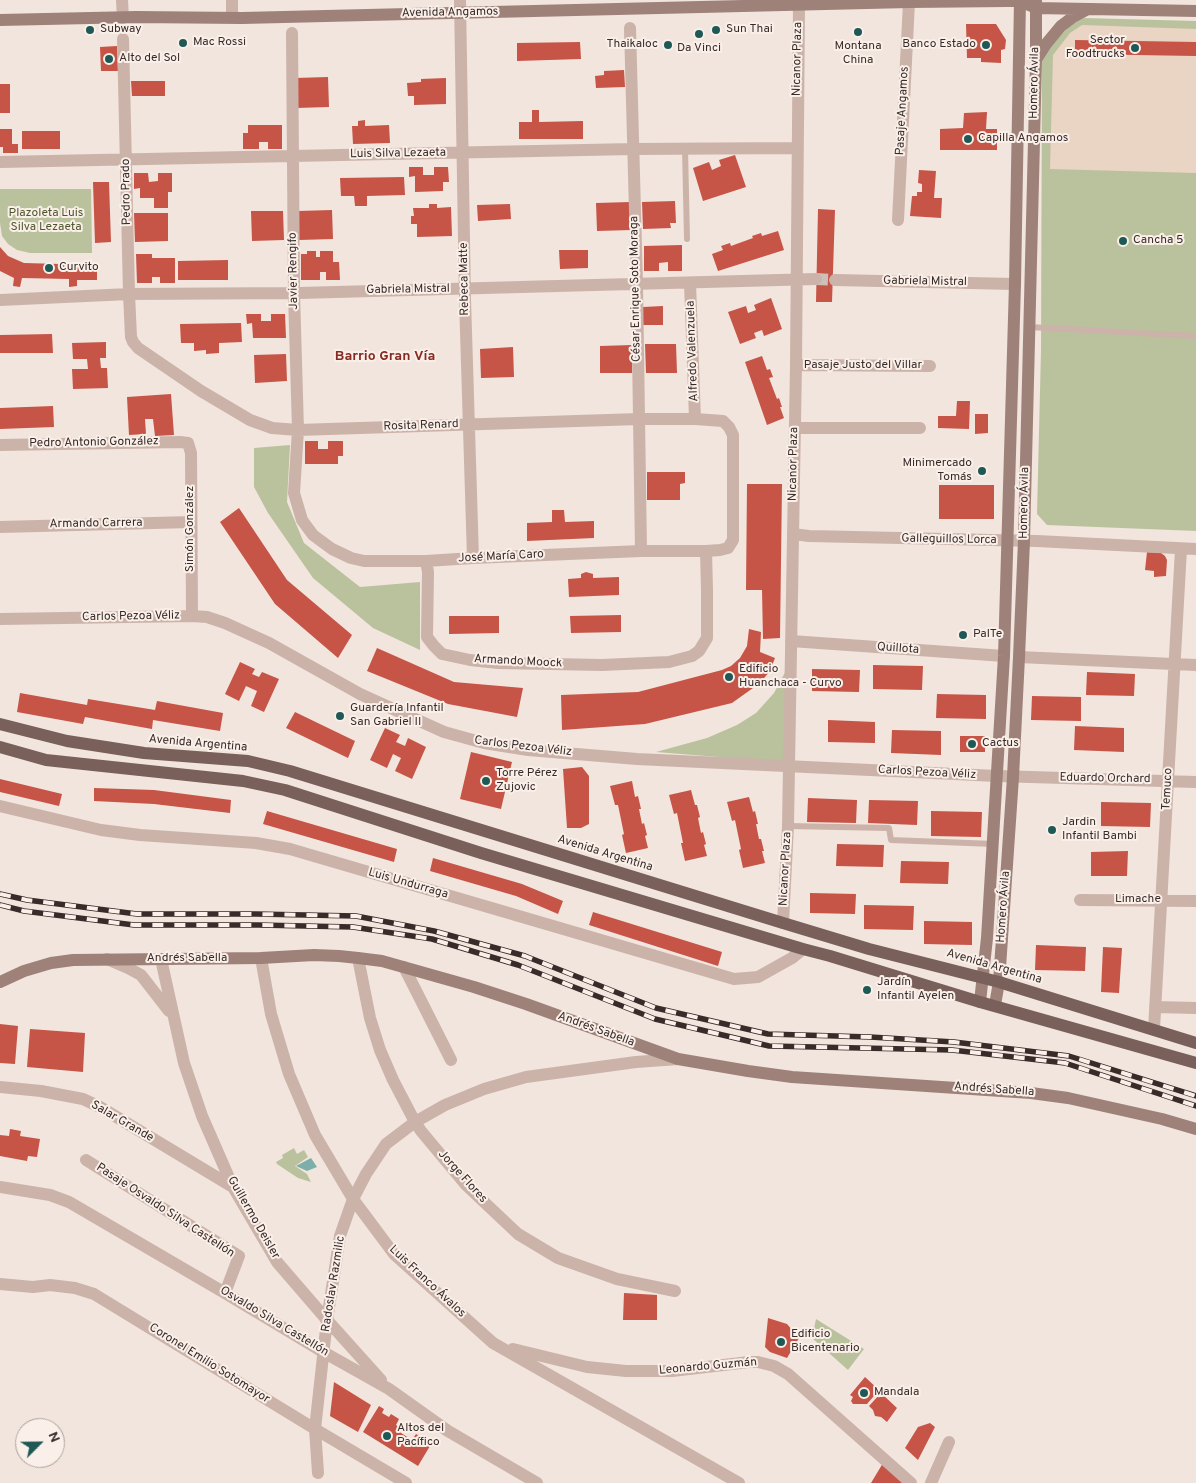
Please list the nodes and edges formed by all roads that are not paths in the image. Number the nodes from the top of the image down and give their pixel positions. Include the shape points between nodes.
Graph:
1 (122, 0) edge
2 (232, 0) edge
3 (1022, 0) edge
4 (956, 1) edge
5 (909, 2) junction
6 (1036, 4) edge
7 (799, 5) junction
8 (460, 6) edge
9 (1091, 8) junction
10 (1196, 11) edge
11 (232, 17) junction
12 (123, 18) junction
13 (0, 20) edge
14 (630, 28) dead end
15 (292, 33) dead end
16 (123, 39) dead end
17 (1036, 61) junction
18 (796, 148) junction
19 (633, 149) junction
20 (685, 149) junction
21 (463, 153) junction
22 (293, 156) junction
23 (126, 160) junction
24 (0, 162) edge
25 (898, 220) dead end
26 (687, 240) dead end
27 (796, 279) junction
28 (816, 279) tunnel mouth
29 (835, 280) tunnel mouth
30 (690, 283) junction
31 (637, 284) junction
32 (1015, 284) junction
33 (466, 288) junction
34 (294, 293) junction
35 (129, 294) junction
36 (0, 300) edge
37 (1029, 327) junction
38 (1196, 336) edge
39 (135, 345) joint
40 (796, 365) junction
41 (930, 366) dead end
42 (639, 419) junction
43 (694, 419) junction
44 (469, 424) junction
45 (794, 428) junction
46 (920, 428) dead end
47 (298, 430) junction
48 (188, 443) joint
49 (0, 445) edge
50 (298, 508) joint
51 (191, 522) junction
52 (0, 527) edge
53 (793, 534) junction
54 (1008, 541) junction
55 (1024, 541) junction
56 (728, 548) joint
57 (1181, 549) junction
58 (1196, 549) edge
59 (641, 551) junction
60 (706, 551) junction
61 (473, 558) junction
62 (426, 561) junction
63 (192, 616) junction
64 (0, 619) edge
65 (791, 641) junction
66 (1004, 656) junction
67 (1019, 657) junction
68 (1174, 664) junction
69 (1196, 665) edge
70 (0, 724) edge
71 (0, 747) edge
72 (789, 766) junction
73 (997, 776) junction
74 (1014, 777) junction
75 (1168, 780) junction
76 (1196, 782) edge
77 (0, 806) edge
78 (788, 826) junction
79 (994, 844) junction
80 (1080, 900) dead end
81 (1162, 900) junction
82 (1196, 901) edge
83 (783, 923) junction
84 (803, 949) junction
85 (261, 958) junction
86 (358, 958) junction
87 (106, 959) junction
88 (161, 959) junction
89 (404, 967) junction
90 (983, 978) junction
91 (0, 982) edge
92 (998, 982) junction
93 (980, 1002) junction
94 (995, 1005) junction
95 (1156, 1007) junction
96 (1196, 1008) edge
97 (172, 1014) junction
98 (1154, 1029) junction
99 (1196, 1043) edge
100 (451, 1060) dead end
101 (678, 1060) junction
102 (1196, 1063) edge
103 (0, 1087) edge
104 (415, 1122) junction
105 (1196, 1129) edge
106 (86, 1160) dead end
107 (0, 1187) edge
108 (233, 1187) junction
109 (353, 1198) junction
110 (0, 1284) edge
111 (675, 1291) dead end
112 (225, 1293) junction
113 (327, 1320) junction
114 (494, 1343) junction
115 (324, 1353) junction
116 (389, 1389) junction
117 (315, 1429) junction
118 (949, 1442) dead end
119 (318, 1473) dead end
120 (406, 1483) edge
121 (537, 1483) edge
122 (739, 1483) edge
123 (911, 1483) edge
124 (931, 1483) edge

1 - 12 street
2 - 11 street
3 - 4 main road, Avenida Angamos
3 - 6 main road, Avenida Angamos
3 - 32 main road, Homero Ávila
4 - 5 main road, Avenida Angamos
5 - 7 main road, Avenida Angamos
5 - 25 street, Pasaje Angamos
6 - 9 main road, Avenida Angamos
6 - 17 main road, Homero Ávila
7 - 8 main road, Avenida Angamos
7 - 18 street, Nicanor Plaza
8 - 11 main road, Avenida Angamos
8 - 21 street, Rebeca Matte
9 - 10 main road, Avenida Angamos
9 - 17 main road via 1061,26
11 - 12 main road, Avenida Angamos
12 - 13 main road, Avenida Angamos
14 - 19 street, César Enrique Soto Moraga
15 - 22 street, Javier Rengifo
16 - 23 street, Pedro Prado
17 - 37 main road, Homero Ávila
18 - 20 street, Luis Silva Lezaeta
18 - 27 street, Nicanor Plaza
19 - 20 street, Luis Silva Lezaeta
19 - 21 street, Luis Silva Lezaeta
19 - 31 street, César Enrique Soto Moraga
20 - 26 lane
21 - 22 street, Luis Silva Lezaeta
21 - 33 street, Rebeca Matte
22 - 23 street, Luis Silva Lezaeta
22 - 34 street, Javier Rengifo
23 - 24 street, Luis Silva Lezaeta
23 - 35 street, Pedro Prado
27 - 28 street, Gabriela Mistral
27 - 30 street, Gabriela Mistral
27 - 40 street, Nicanor Plaza
29 - 32 street, Gabriela Mistral
30 - 31 street, Gabriela Mistral
30 - 43 street, Alfredo Valenzuela
31 - 33 street, Gabriela Mistral
31 - 42 street, César Enrique Soto Moraga
32 - 54 main road, Homero Ávila
33 - 34 street, Gabriela Mistral
33 - 44 street, Rebeca Matte
34 - 35 street, Gabriela Mistral
34 - 47 street, Javier Rengifo
35 - 36 street, Gabriela Mistral
35 - 39 street, Pedro Prado via 131,337
37 - 38 lane
37 - 55 main road, Homero Ávila
39 - 47 street, Rosita Renard via 250,420 272,428
40 - 41 street, Pasaje Justo del Villar
40 - 45 street, Nicanor Plaza
42 - 43 street, Rosita Renard
42 - 44 street, Rosita Renard
42 - 59 street, César Enrique Soto Moraga
43 - 56 street, Rosita Renard via 722,421 733,434 732,540
44 - 47 street, Rosita Renard
44 - 61 street, Rebeca Matte
45 - 46 street
45 - 53 street, Nicanor Plaza
47 - 50 street, Javier Rengifo via 294,493
48 - 49 street, Pedro Antonio González
48 - 51 street, Simón González via 191,453
50 - 62 street, José María Caro via 313,535 351,558
51 - 52 street, Armando Carrera
51 - 63 street, Simón González
53 - 54 street, Galleguillos Lorca
53 - 65 street, Nicanor Plaza
54 - 55 street, Galleguillos Lorca
54 - 66 main road, Homero Ávila
55 - 57 street, Galleguillos Lorca
55 - 67 main road, Homero Ávila
56 - 60 street, José María Caro
57 - 58 street, Galleguillos Lorca
57 - 68 street, Temuco
59 - 60 street, José María Caro
59 - 61 street, José María Caro
60 - 62 street, Armando Moock via 706,638 699,651 670,662 602,666 498,663 442,654 427,637
61 - 62 street, José María Caro
63 - 64 street, Carlos Pezoa Véliz
63 - 72 street, Carlos Pezoa Véliz via 225,623 269,643 360,694 463,738 528,750
65 - 66 street, Quillota
65 - 72 street, Nicanor Plaza
66 - 73 main road, Homero Ávila
67 - 68 street
67 - 74 main road, Homero Ávila
68 - 69 street
68 - 75 street, Temuco
70 - 83 main road, Avenida Argentina via 67,741 144,753 248,761 290,771
71 - 84 main road via 46,760 244,781 285,790 480,853
72 - 73 street, Carlos Pezoa Véliz
72 - 78 street, Nicanor Plaza
73 - 74 street, Carlos Pezoa Véliz
73 - 79 main road, Homero Ávila
74 - 75 street, Eduardo Orchard
74 - 92 main road, Homero Ávila
75 - 76 street, Eduardo Orchard
75 - 81 street, Temuco
77 - 84 street, Luis Undurraga via 101,830 256,843 290,850 734,979 758,978
78 - 79 lane via 889,828 891,840
78 - 83 street, Nicanor Plaza
79 - 90 main road, Homero Ávila
80 - 81 street, Limache
81 - 82 street, Limache
81 - 95 street, Temuco
83 - 90 main road, Avenida Argentina
84 - 93 main road
85 - 86 main road, Andrés Sabella via 314,955
85 - 88 main road, Andrés Sabella
85 - 109 street, Luis Franco Ávalos via 271,1014 289,1074 315,1135
86 - 89 main road, Andrés Sabella
86 - 104 street, Jorge Flores via 380,1050
87 - 88 main road, Andrés Sabella
87 - 91 main road, Andrés Sabella via 51,963
87 - 97 street, Guillermo Deisler via 141,975
88 - 97 street, Guillermo Deisler
89 - 100 street
89 - 101 main road, Andrés Sabella via 526,1004
90 - 92 main road, Avenida Argentina
90 - 93 main road, Homero Ávila
92 - 94 main road, Homero Ávila
92 - 98 main road, Avenida Argentina
93 - 94 main road
94 - 102 main road
95 - 96 street
95 - 98 street, Temuco
97 - 108 street, Guillermo Deisler via 202,1116
98 - 99 main road, Avenida Argentina
101 - 104 street, Radoslav Razmilic via 636,1062 526,1077 484,1089
101 - 105 main road, Andrés Sabella via 792,1077 1031,1092
103 - 108 street, Salar Grande via 83,1099
104 - 109 street, Radoslav Razmilic via 386,1144
104 - 111 street, Jorge Flores via 466,1184 518,1234 558,1258 617,1279
106 - 112 street, Pasaje Osvaldo Silva Castellón via 239,1256
107 - 112 street, Osvaldo Silva Castellón via 50,1194 69,1202
108 - 113 street, Guillermo Deisler via 278,1262
109 - 113 street, Radoslav Razmilic via 340,1236
109 - 114 street, Luis Franco Ávalos via 394,1254
110 - 117 street, Coronel Emilio Sotomayor via 50,1285 94,1294
112 - 115 street, Osvaldo Silva Castellón
113 - 115 street, Radoslav Razmilic
113 - 116 street, Guillermo Deisler
114 - 122 street, Luis Franco Ávalos
114 - 123 street, Leonardo Guzmán via 568,1363 626,1372 672,1371 749,1362 774,1366 788,1374
115 - 116 street, Osvaldo Silva Castellón
115 - 117 street, Radoslav Razmilic
116 - 121 street, Osvaldo Silva Castellón via 448,1431
117 - 119 street, Radoslav Razmilic
117 - 120 street, Coronel Emilio Sotomayor
118 - 124 street

